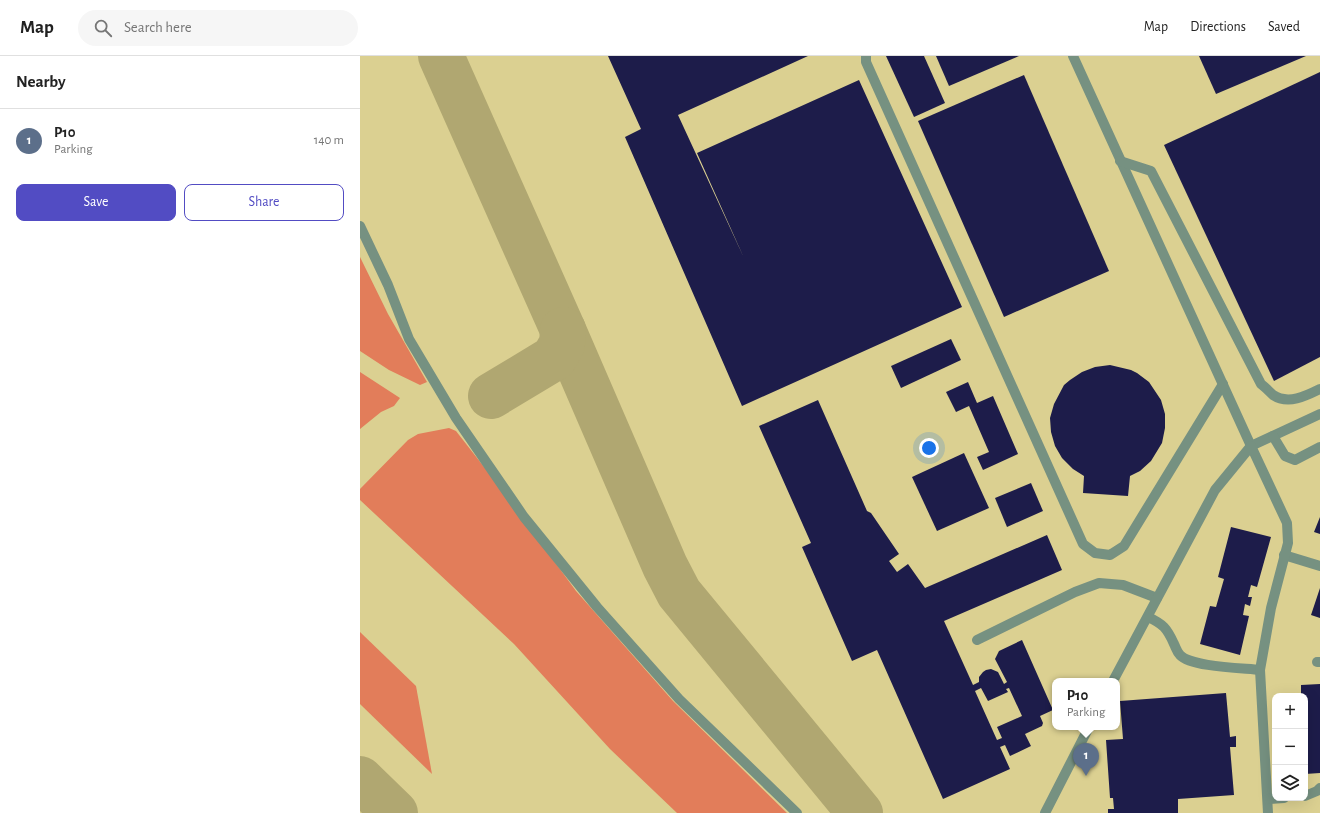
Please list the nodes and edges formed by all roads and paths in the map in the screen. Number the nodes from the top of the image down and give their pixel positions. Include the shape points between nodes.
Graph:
1 (866, 56) edge
2 (1072, 56) edge
3 (1120, 161) junction
4 (360, 226) edge
5 (1222, 384) junction
6 (1320, 389) edge
7 (1320, 414) edge
8 (1273, 436) junction
9 (1251, 446) junction
10 (1320, 447) edge
11 (1284, 555) junction
12 (1320, 566) edge
13 (1157, 598) junction
14 (1148, 617) junction
15 (977, 640) dead end
16 (1260, 670) junction
17 (1116, 678) edge
18 (1087, 730) edge
19 (1320, 788) edge
20 (1308, 795) edge
21 (1268, 799) junction
22 (1272, 799) edge
23 (797, 813) edge
24 (1045, 813) edge
25 (1268, 813) edge

1 - 5 lane via 869,69 1083,544 1095,553 1110,555 1124,546
2 - 3 lane
3 - 5 lane
3 - 6 lane via 1151,171 1261,384 1275,396 1287,399 1302,398
4 - 23 lane via 410,338 456,418 524,517 597,607 679,700
5 - 9 lane
7 - 8 lane
8 - 9 lane
8 - 10 lane via 1284,456 1295,460
9 - 11 lane via 1287,523 1288,543
9 - 13 lane via 1215,490
11 - 12 lane
11 - 16 lane
13 - 14 lane
13 - 15 lane via 1122,585 1099,583 1075,592
14 - 16 lane via 1164,626 1179,654 1186,660 1199,664
14 - 17 lane
16 - 21 lane
18 - 24 lane
19 - 20 lane
21 - 22 lane
21 - 25 lane

